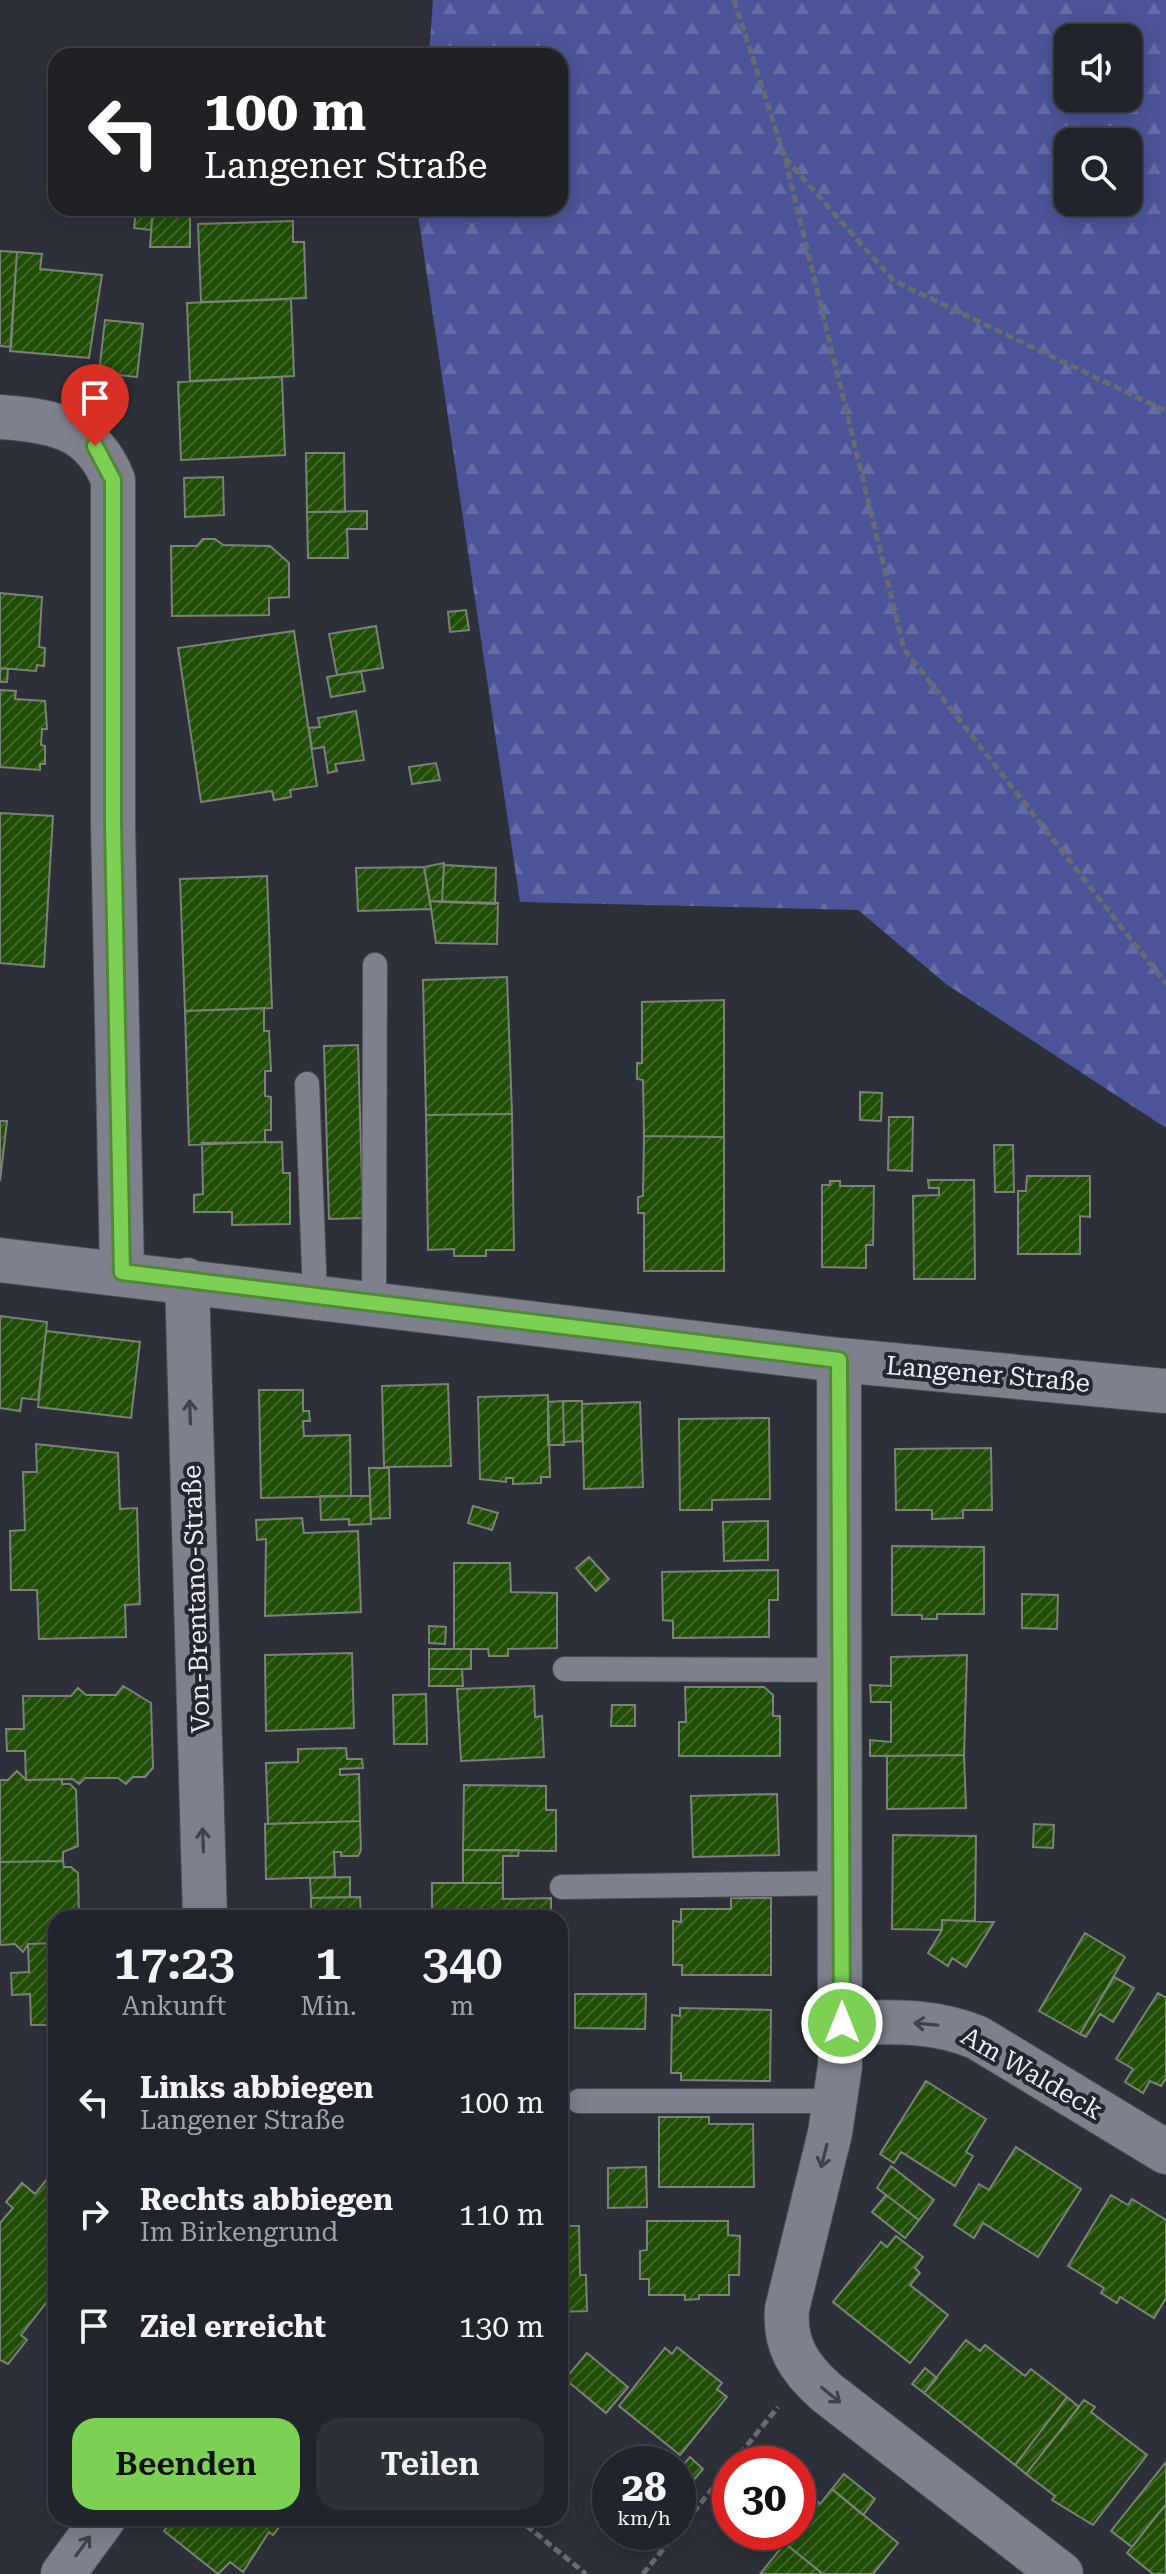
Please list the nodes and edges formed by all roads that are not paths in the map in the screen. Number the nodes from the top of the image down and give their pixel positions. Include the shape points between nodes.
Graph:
1 (0, 417) edge
2 (375, 965) dead end
3 (307, 1084) dead end
4 (0, 1260) edge
5 (122, 1272) junction
6 (187, 1280) junction
7 (315, 1295) junction
8 (374, 1303) junction
9 (839, 1360) junction
10 (1166, 1391) edge
11 (565, 1669) dead end
12 (841, 1670) junction
13 (841, 1883) junction
14 (562, 1887) dead end
15 (205, 1910) edge
16 (842, 2023) junction
17 (579, 2101) dead end
18 (836, 2101) junction
19 (1166, 2152) edge
20 (98, 2526) edge
21 (63, 2574) edge
22 (1061, 2574) edge

1 - 5 street via 44,421 75,433 102,455 113,480
2 - 8 lane
3 - 7 lane
4 - 5 street, Langener Straße
5 - 6 street, Langener Straße
6 - 7 street, Langener Straße
15 -> 6 street, Von-Brentano-Straße
7 - 8 street, Langener Straße
8 - 9 street, Langener Straße
9 - 10 street, Langener Straße
9 - 12 street
11 - 12 lane
12 - 13 street
13 - 14 lane
13 - 16 street
16 - 18 street
19 -> 16 street, Am Waldeck via 957,2029 895,2021
17 - 18 lane
18 -> 22 street via 787,2309 792,2351 826,2392
21 -> 20 street

